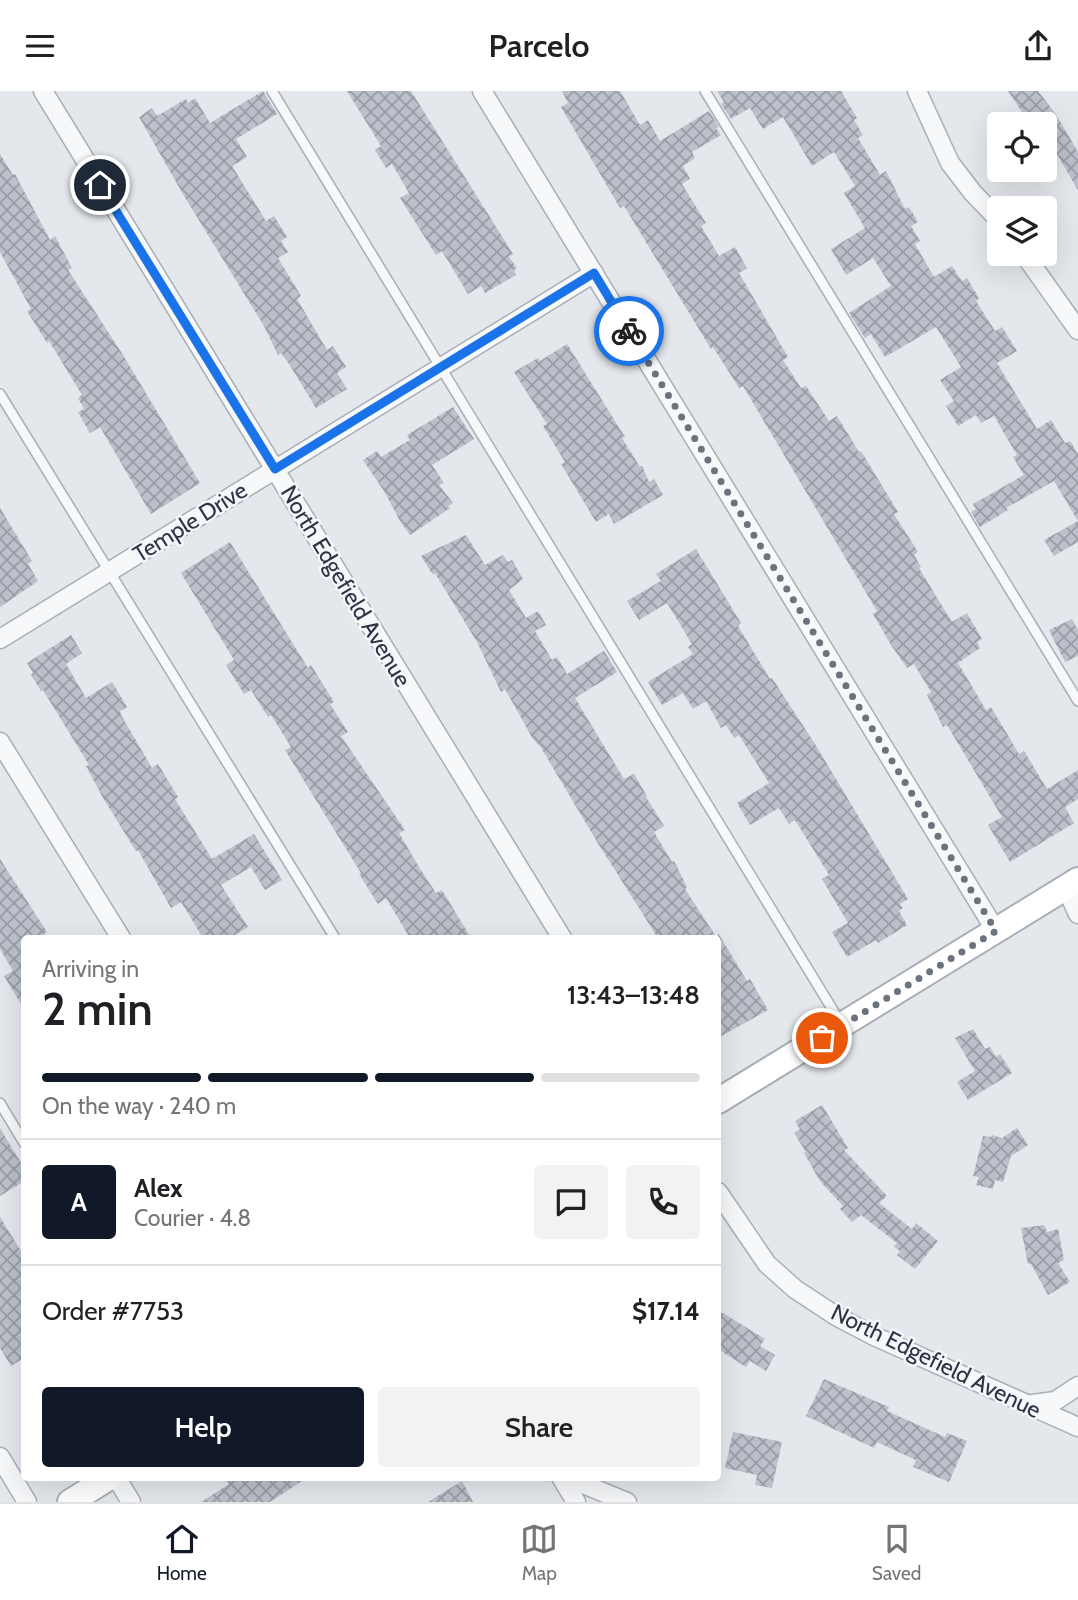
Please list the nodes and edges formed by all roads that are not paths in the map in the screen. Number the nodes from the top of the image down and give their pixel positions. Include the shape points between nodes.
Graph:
1 (43, 91) edge
2 (272, 91) edge
3 (482, 91) edge
4 (705, 91) edge
5 (917, 91) edge
6 (987, 208) edge
7 (1033, 266) edge
8 (594, 273) junction
9 (1078, 330) edge
10 (442, 366) junction
11 (0, 394) edge
12 (275, 469) junction
13 (109, 572) junction
14 (0, 639) edge
15 (1078, 701) edge
16 (0, 742) edge
17 (1072, 884) edge
18 (1078, 914) edge
19 (996, 931) junction
20 (119, 935) edge
21 (333, 935) edge
22 (560, 935) edge
23 (842, 1026) junction
24 (721, 1099) edge
25 (0, 1103) edge
26 (21, 1138) edge
27 (721, 1197) edge
28 (1078, 1387) edge
29 (1025, 1405) junction
30 (1078, 1427) edge
31 (0, 1457) edge
32 (106, 1481) edge
33 (116, 1481) edge
34 (563, 1481) edge
35 (576, 1481) edge
36 (27, 1502) edge
37 (70, 1502) edge
38 (131, 1502) edge
39 (576, 1502) edge
40 (627, 1502) edge

1 - 12 street, North Edgefield Avenue
2 - 10 lane
3 - 8 street
4 - 15 lane
5 - 6 street via 950,163
7 - 9 street
8 - 10 street, Temple Drive
8 - 19 street
10 - 12 street, Temple Drive
10 - 23 lane
11 - 13 lane
12 - 13 street, Temple Drive
12 - 22 street, North Edgefield Avenue
13 - 14 street, Temple Drive
13 - 21 lane
16 - 20 street
17 - 18 street
17 - 19 street
19 - 23 street
23 - 24 street
25 - 26 lane
27 - 29 street, North Edgefield Avenue via 767,1263 795,1289 874,1336
28 - 29 street via 1055,1401
29 - 30 street, North Edgefield Avenue
31 - 36 street
32 - 37 street
33 - 38 street
34 - 39 street
35 - 40 street

